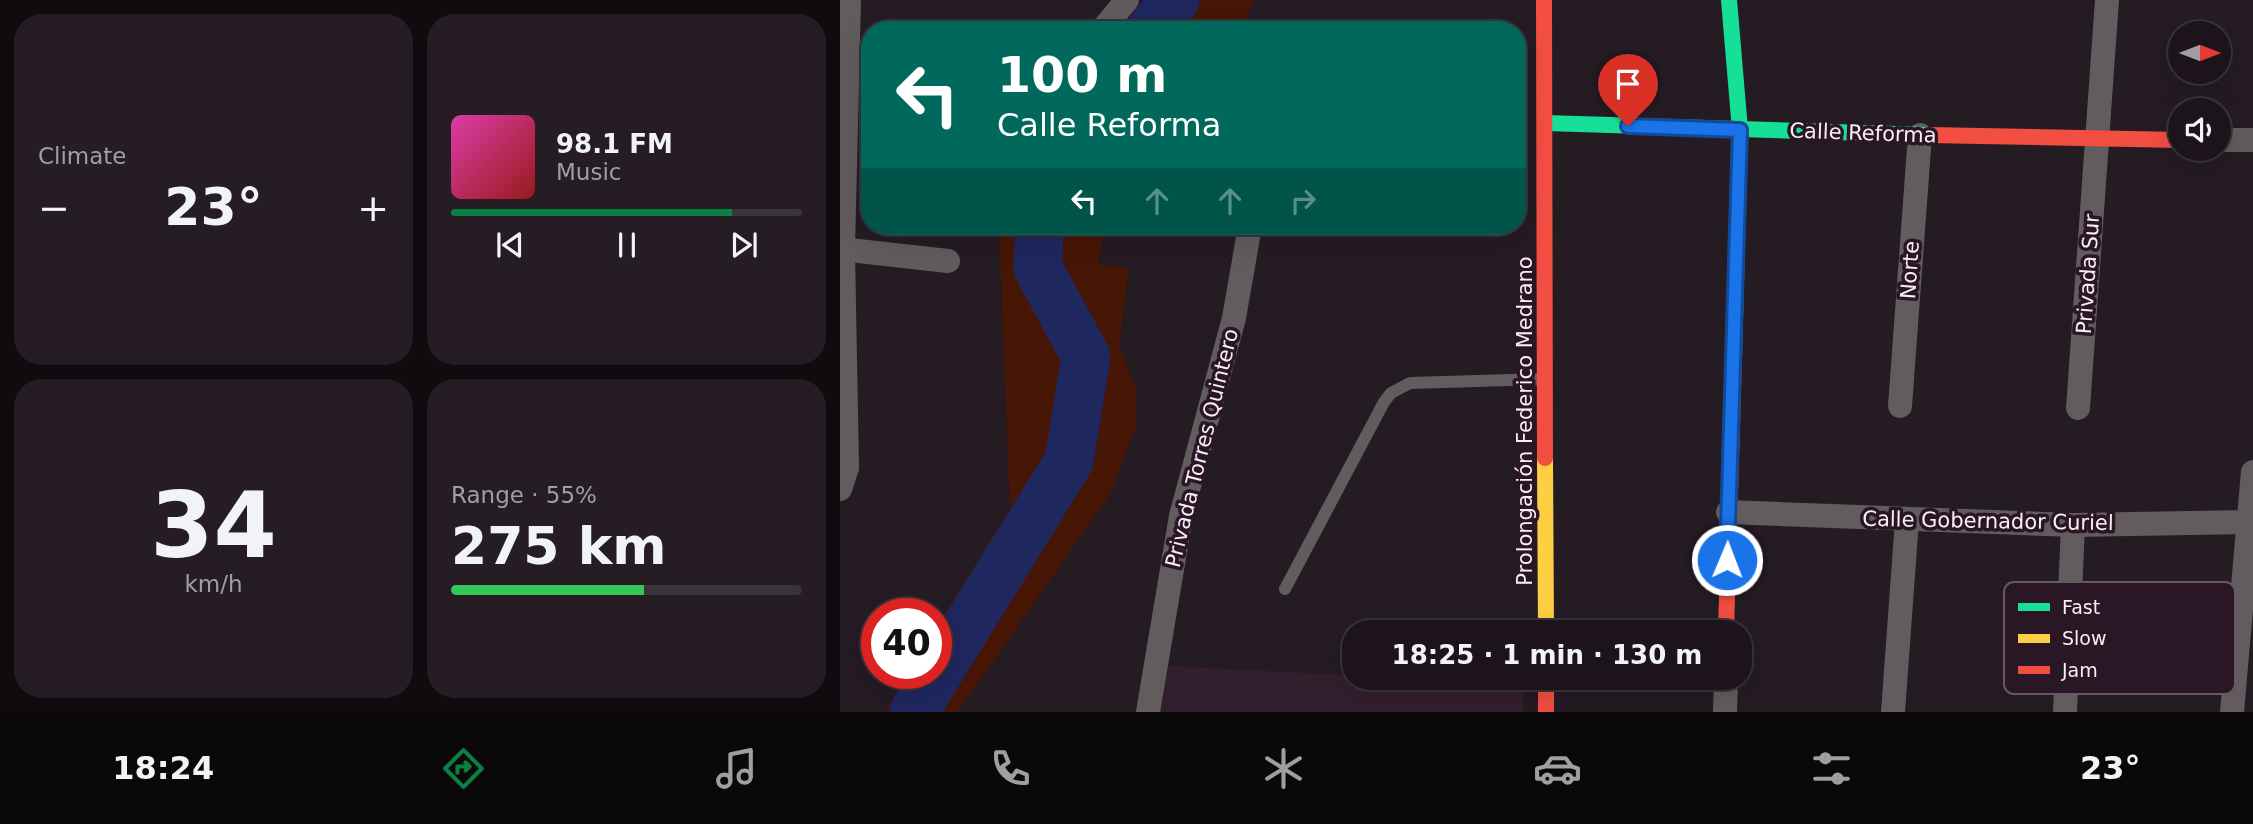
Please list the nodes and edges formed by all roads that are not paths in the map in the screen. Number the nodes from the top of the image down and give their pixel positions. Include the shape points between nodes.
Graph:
1 (849, 0) edge
2 (1127, 0) edge
3 (1544, 0) edge
4 (1729, 0) edge
5 (2107, 0) edge
6 (1110, 21) edge
7 (1545, 123) junction
8 (1740, 130) junction
9 (1920, 135) junction
10 (2097, 140) junction
11 (2168, 140) edge
12 (2231, 140) edge
13 (2253, 140) edge
14 (1248, 235) edge
15 (842, 249) edge
16 (948, 261) dead end
17 (1546, 379) junction
18 (1900, 406) dead end
19 (2078, 408) dead end
20 (2253, 472) edge
21 (840, 489) edge
22 (1728, 512) junction
23 (1907, 520) junction
24 (2248, 522) junction
25 (2073, 525) junction
26 (2071, 582) edge
27 (1285, 589) dead end
28 (1546, 620) edge
29 (1726, 620) edge
30 (2235, 676) edge
31 (1546, 690) edge
32 (1726, 690) edge
33 (2066, 694) edge
34 (2234, 694) edge
35 (1148, 712) edge
36 (1546, 712) edge
37 (1725, 712) edge
38 (1893, 712) edge
39 (2065, 712) edge
40 (2232, 712) edge

1 - 15 street
2 - 6 street
3 - 7 street, Prolongación Federico Medrano
4 - 8 street
5 - 10 street, Privada Sur
7 - 8 street, Calle Reforma
7 - 17 street, Prolongación Federico Medrano
8 - 9 street, Calle Reforma
8 - 22 street
9 - 10 street, Calle Reforma
9 - 18 street, Norte
10 - 11 street, Calle Reforma
10 - 19 street, Privada Sur
12 - 13 street
14 - 35 street, Privada Torres Quintero via 1234,317 1181,516
15 - 16 street
15 - 21 street via 847,468
17 - 27 lane via 1410,383 1391,393
17 - 28 street, Prolongación Federico Medrano
20 - 24 street
22 - 23 street, Calle Gobernador Curiel
22 - 29 street
23 - 25 street, Calle Gobernador Curiel
23 - 38 street
24 - 25 street, Calle Gobernador Curiel
24 - 30 street
25 - 26 street
31 - 36 street
32 - 37 street
33 - 39 street
34 - 40 street

